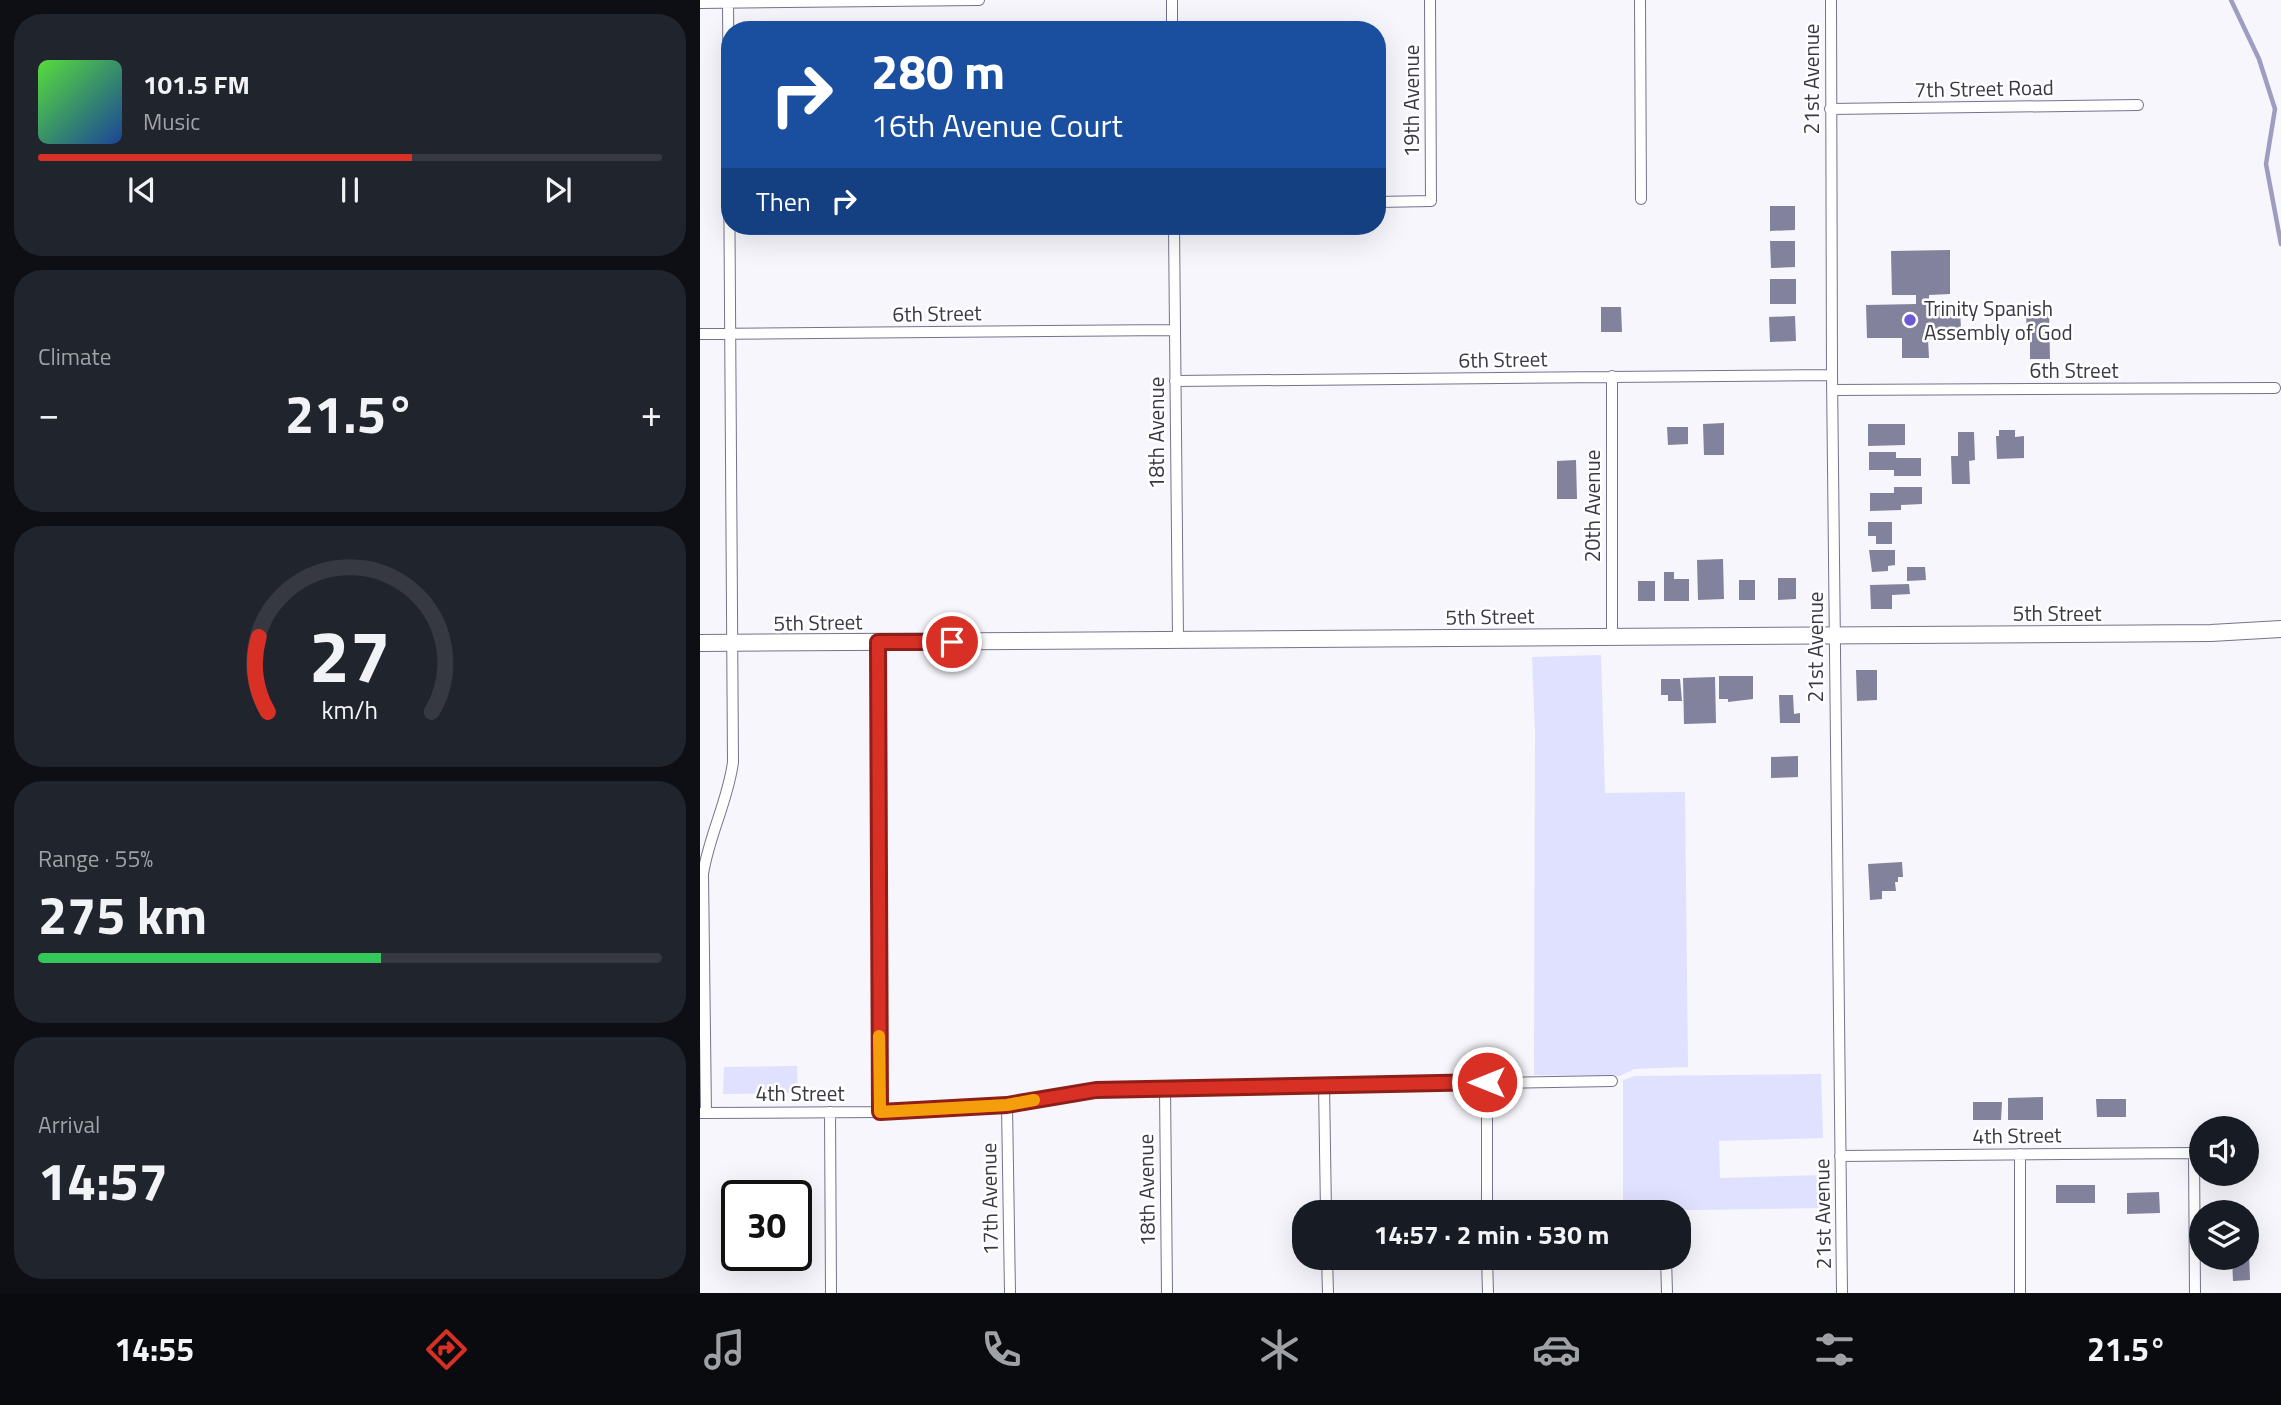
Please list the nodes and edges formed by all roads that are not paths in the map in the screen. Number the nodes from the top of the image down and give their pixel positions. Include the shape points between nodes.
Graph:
1 (979, 0) edge
2 (1172, 0) edge
3 (1430, 0) edge
4 (1640, 0) edge
5 (1831, 0) edge
6 (728, 1) edge
7 (700, 3) edge
8 (728, 21) edge
9 (1172, 21) edge
10 (2138, 105) dead end
11 (1830, 108) junction
12 (1641, 200) dead end
13 (1386, 202) edge
14 (731, 235) edge
15 (1174, 235) edge
16 (1174, 330) junction
17 (700, 334) edge
18 (732, 334) junction
19 (1832, 375) junction
20 (1612, 376) junction
21 (1175, 381) junction
22 (2275, 388) dead end
23 (1832, 390) junction
24 (2281, 629) edge
25 (1835, 635) junction
26 (1612, 636) junction
27 (1178, 639) junction
28 (878, 642) junction
29 (700, 643) edge
30 (733, 643) junction
31 (1612, 1081) dead end
32 (1487, 1082) junction
33 (1324, 1084) junction
34 (1165, 1087) junction
35 (1007, 1105) junction
36 (830, 1112) junction
37 (880, 1112) junction
38 (703, 1113) edge
39 (2020, 1154) junction
40 (1840, 1156) junction
41 (1326, 1200) edge
42 (1487, 1200) edge
43 (1327, 1270) edge
44 (1487, 1270) edge
45 (1667, 1270) edge
46 (831, 1293) edge
47 (1010, 1293) edge
48 (1167, 1293) edge
49 (1328, 1293) edge
50 (1488, 1293) edge
51 (1667, 1293) edge
52 (1842, 1293) edge
53 (2020, 1293) edge
54 (2195, 1293) edge

1 - 6 street
2 - 9 street
3 - 13 street, 19th Avenue via 1431,201
4 - 12 street
5 - 11 street, 21st Avenue
6 - 7 street
6 - 8 street
10 - 11 street, 7th Street Road
11 - 19 street, 21st Avenue
14 - 18 street
15 - 16 street, 18th Avenue
16 - 18 street, 6th Street
16 - 21 street, 18th Avenue
17 - 18 street, 6th Street
18 - 30 street
19 - 20 street, 6th Street
19 - 23 street, 21st Avenue
20 - 21 street, 6th Street
20 - 26 street, 20th Avenue
21 - 27 street, 18th Avenue
22 - 23 street, 6th Street
23 - 25 street, 21st Avenue
24 - 25 main road, 5th Street
25 - 26 main road, 5th Street
25 - 40 street, 21st Avenue
26 - 27 main road, 5th Street
27 - 28 main road, 5th Street
28 - 30 main road, 5th Street
28 - 37 street
29 - 30 main road, 5th Street
30 - 38 street via 733,762 703,874
31 - 32 street, 4th Street
32 - 33 street, 4th Street
32 - 42 street
33 - 34 street, 4th Street
33 - 41 street
34 - 35 street, 4th Street via 1096,1090
34 - 48 street, 18th Avenue
35 - 37 street, 4th Street
35 - 47 street, 17th Avenue
36 - 37 street, 4th Street
36 - 38 street, 4th Street
36 - 46 street
39 - 40 street, 4th Street
39 - 53 street
39 - 54 street, 4th Street via 2194,1153
40 - 52 street, 21st Avenue
43 - 49 street
44 - 50 street
45 - 51 street

